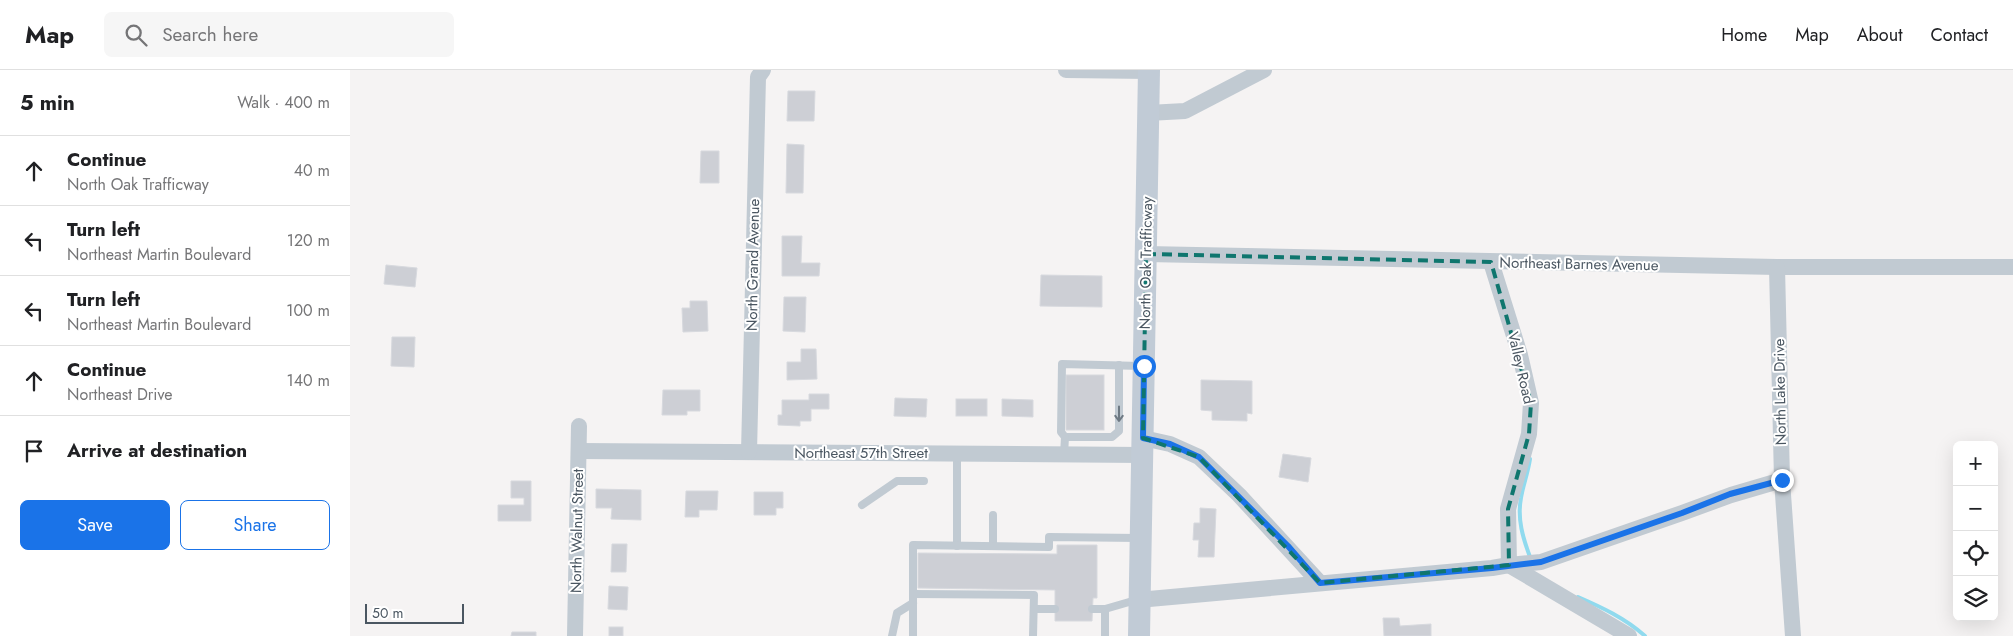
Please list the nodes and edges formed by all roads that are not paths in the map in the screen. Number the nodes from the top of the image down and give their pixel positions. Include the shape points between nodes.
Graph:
1 (1066, 70) edge
2 (1264, 70) edge
3 (1149, 71) edge
4 (760, 73) edge
5 (1148, 113) junction
6 (1146, 254) junction
7 (1491, 262) junction
8 (1777, 267) junction
9 (2013, 267) edge
10 (1119, 365) junction
11 (1144, 366) junction
12 (579, 426) dead end
13 (1065, 436) junction
14 (1143, 447) junction
15 (579, 451) junction
16 (749, 452) junction
17 (957, 454) junction
18 (1064, 455) junction
19 (1782, 480) junction
20 (924, 481) dead end
21 (862, 505) dead end
22 (993, 515) dead end
23 (1140, 538) junction
24 (958, 546) junction
25 (993, 546) junction
26 (1509, 565) junction
27 (1320, 583) junction
28 (913, 594) junction
29 (1138, 600) junction
30 (913, 603) junction
31 (1034, 609) junction
32 (1055, 609) dead end
33 (1092, 609) dead end
34 (1105, 609) junction
35 (575, 636) edge
36 (892, 636) edge
37 (913, 636) edge
38 (1033, 636) edge
39 (1105, 636) edge
40 (1139, 636) edge
41 (1629, 636) edge
42 (1793, 636) edge

1 - 3 street
2 - 5 street via 1185,111
3 - 5 main road, North Oak Trafficway
4 - 16 street, North Grand Avenue
5 - 6 main road, North Oak Trafficway
6 - 7 street, Northeast Barnes Avenue
6 - 11 main road, North Oak Trafficway
7 - 8 street, Northeast Barnes Avenue
7 - 26 street, Valley Road via 1520,355 1531,403 1529,434 1508,508
8 - 9 street, Northeast Barnes Avenue
8 - 19 street, North Lake Drive
10 - 11 lane
10 -> 13 lane via 1117,434 1112,437
10 - 13 lane via 1062,364 1061,432
11 - 14 main road, North Oak Trafficway
12 - 15 street, North Walnut Street
13 - 18 lane
14 - 18 street, Northeast 57th Street
14 - 23 main road, North Oak Trafficway
14 - 27 street, Northeast 57th Street via 1170,444 1199,457 1263,520
15 - 16 street, Northeast 57th Street
15 - 35 street, North Walnut Street
16 - 17 street, Northeast 57th Street
17 - 18 street, Northeast 57th Street
17 - 24 lane
19 - 26 street via 1730,494 1541,562
19 - 42 street, North Lake Drive
20 - 21 lane via 897,481
22 - 25 lane
23 - 25 lane via 1050,537 1049,547
23 - 29 main road, North Oak Trafficway
24 - 25 lane
24 - 28 lane via 913,546
26 - 27 street
26 - 41 street
27 - 29 street
28 - 30 lane
28 - 31 lane via 1034,595
29 - 34 lane
29 - 40 main road, North Oak Trafficway
30 - 36 lane via 897,613
30 - 37 lane
31 - 32 lane
31 - 38 lane
33 - 34 lane
34 - 39 lane

